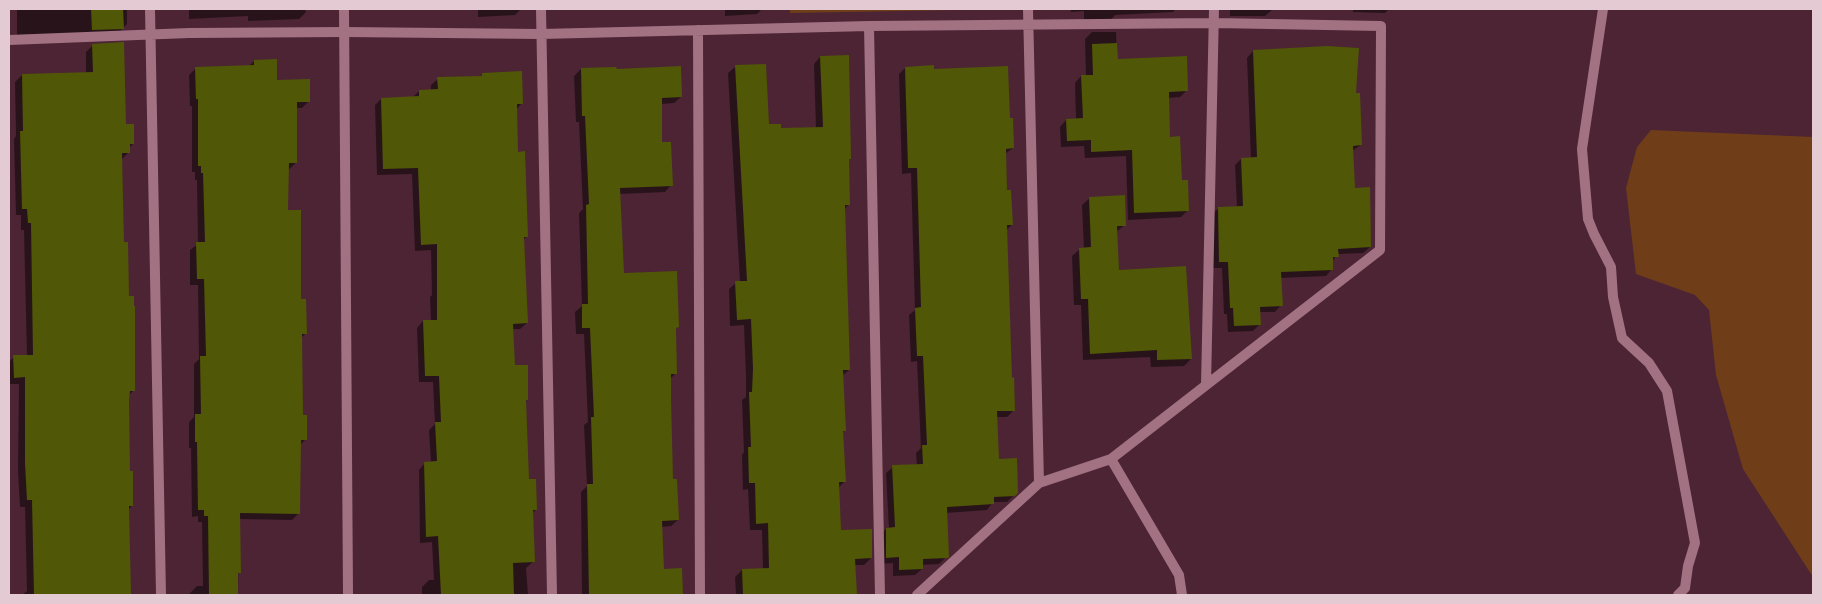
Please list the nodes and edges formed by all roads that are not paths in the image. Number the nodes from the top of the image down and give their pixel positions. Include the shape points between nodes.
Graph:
1 (150, 9) edge
2 (344, 9) edge
3 (541, 9) edge
4 (1028, 9) edge
5 (1214, 9) edge
6 (1603, 9) edge
7 (1215, 24) junction
8 (869, 26) junction
9 (1028, 26) junction
10 (698, 30) junction
11 (345, 32) junction
12 (542, 34) junction
13 (150, 35) junction
14 (9, 40) edge
15 (1206, 385) junction
16 (1111, 459) junction
17 (1040, 483) junction
18 (161, 595) edge
19 (348, 595) edge
20 (552, 595) edge
21 (700, 595) edge
22 (880, 595) edge
23 (917, 595) edge
24 (1182, 595) edge
25 (1678, 595) edge

1 - 13 street
2 - 11 street
3 - 12 street
4 - 9 street
5 - 7 street
6 - 25 street via 1582,149 1588,219 1611,266 1613,297 1622,338 1649,363 1668,391 1696,543 1685,588
7 - 9 street
7 - 15 street
7 - 15 street via 1381,26 1380,250
8 - 9 street
8 - 10 street
8 - 22 street
9 - 17 street
10 - 12 street
10 - 21 street
11 - 12 street
11 - 13 street
11 - 19 street
12 - 20 street
13 - 14 street
13 - 18 street
15 - 16 street
16 - 17 street
16 - 24 street via 1178,575
17 - 23 street

